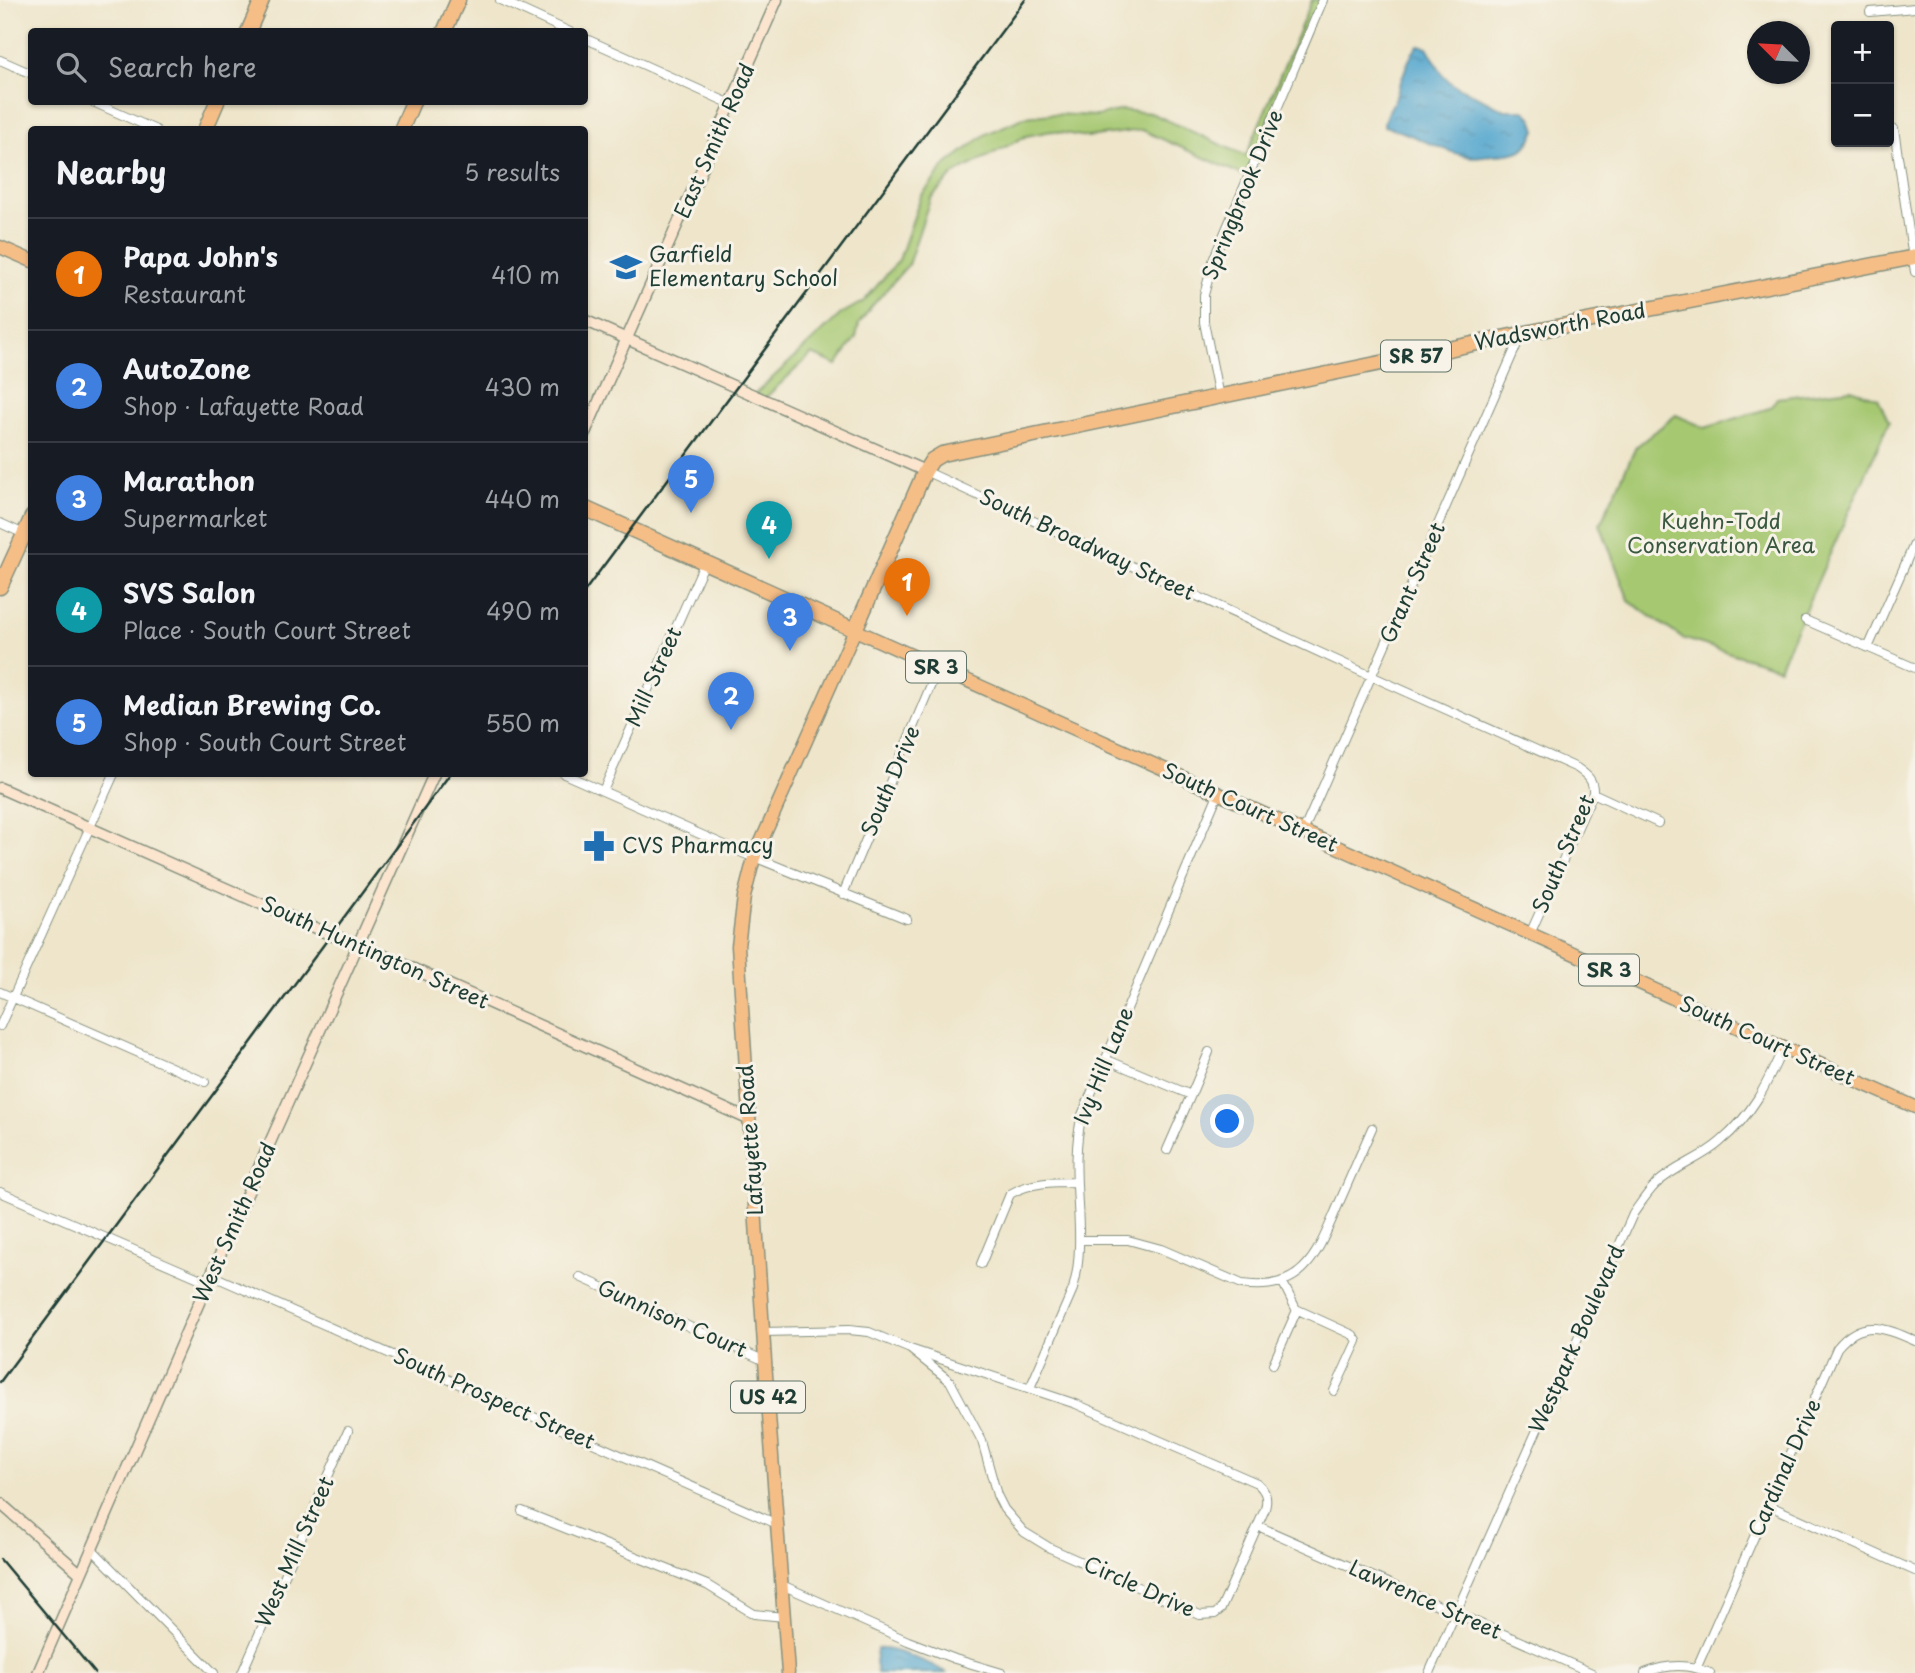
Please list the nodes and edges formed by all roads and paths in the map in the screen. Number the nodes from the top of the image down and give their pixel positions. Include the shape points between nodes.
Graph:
1 (262, 0) edge
2 (458, 0) edge
3 (500, 0) edge
4 (777, 0) edge
5 (1323, 0) edge
6 (1915, 8) edge
7 (1870, 12) dead end
8 (250, 28) edge
9 (446, 28) edge
10 (561, 28) edge
11 (588, 40) edge
12 (0, 60) edge
13 (28, 72) edge
14 (731, 104) junction
15 (100, 105) edge
16 (216, 105) edge
17 (413, 105) edge
18 (147, 126) edge
19 (207, 126) edge
20 (403, 126) edge
21 (1894, 129) dead end
22 (0, 247) edge
23 (1914, 257) edge
24 (28, 259) edge
25 (1915, 272) edge
26 (588, 322) edge
27 (1522, 334) junction
28 (627, 340) junction
29 (1219, 397) junction
30 (588, 426) edge
31 (925, 471) junction
32 (588, 510) edge
33 (0, 523) edge
34 (28, 535) edge
35 (1915, 542) edge
36 (705, 562) junction
37 (0, 587) edge
38 (1805, 620) dead end
39 (855, 630) junction
40 (1868, 648) junction
41 (938, 668) junction
42 (1915, 668) edge
43 (1372, 676) junction
44 (1587, 775) joint
45 (113, 777) edge
46 (433, 777) edge
47 (571, 777) edge
48 (0, 788) edge
49 (603, 791) junction
50 (1593, 793) junction
51 (1218, 794) junction
52 (1658, 822) dead end
53 (89, 827) junction
54 (1303, 832) junction
55 (754, 857) junction
56 (843, 894) junction
57 (907, 919) dead end
58 (1530, 934) junction
59 (358, 944) junction
60 (0, 992) edge
61 (13, 998) junction
62 (0, 1026) edge
63 (1783, 1048) junction
64 (1209, 1052) dead end
65 (1105, 1059) junction
66 (205, 1082) dead end
67 (1191, 1095) junction
68 (1915, 1107) edge
69 (750, 1120) junction
70 (1372, 1128) dead end
71 (1167, 1150) dead end
72 (1076, 1182) junction
73 (0, 1192) edge
74 (1080, 1240) junction
75 (981, 1264) dead end
76 (580, 1277) dead end
77 (210, 1278) junction
78 (1282, 1281) junction
79 (1297, 1310) junction
80 (764, 1332) junction
81 (1915, 1340) edge
82 (910, 1349) junction
83 (765, 1360) junction
84 (1273, 1364) dead end
85 (1030, 1388) junction
86 (1334, 1391) dead end
87 (348, 1432) dead end
88 (0, 1503) edge
89 (1768, 1505) junction
90 (522, 1511) dead end
91 (777, 1524) junction
92 (1258, 1527) junction
93 (92, 1549) junction
94 (1915, 1571) edge
95 (81, 1574) junction
96 (782, 1585) junction
97 (1455, 1613) junction
98 (784, 1618) junction
99 (1697, 1667) junction
100 (39, 1673) edge
101 (214, 1673) edge
102 (242, 1673) edge
103 (788, 1673) edge
104 (1002, 1673) edge
105 (1429, 1673) edge
106 (1592, 1673) edge
107 (1645, 1673) edge
108 (1710, 1673) edge

1 - 8 highway
2 - 9 highway
3 - 10 street
4 - 14 street, East Smith Road
5 - 29 street, Springbrook Drive via 1222,238 1204,295 1204,322
6 - 7 street
11 - 14 street
12 - 13 street
14 - 28 street, East Smith Road
15 - 18 street
16 - 19 highway
17 - 20 highway
21 - 23 street
22 - 24 main road
23 - 25 street
23 - 27 highway, Wadsworth Road / SR 57
26 - 28 street, South Broadway Street
27 - 29 highway, Wadsworth Road / SR 57
27 - 43 street, Grant Street
28 - 30 street, East Smith Road
28 - 31 street, South Broadway Street
29 - 31 highway, Wadsworth Road / SR 57 via 942,454
31 - 39 highway
31 - 43 street, South Broadway Street
32 - 36 highway, South Court Street
33 - 34 street
34 - 37 highway
35 - 40 street
36 - 39 highway, South Court Street
36 - 49 street, Mill Street
38 - 40 street
39 - 41 main road, South Court Street / SR 3
39 - 55 main road, Lafayette Road / US 42
40 - 42 street
41 - 51 main road, South Court Street / SR 3
41 - 56 street, South Drive
43 - 44 street, South Broadway Street
43 - 54 street, Grant Street
44 - 50 street, South Street
45 - 53 street
46 - 59 street, West Smith Road
47 - 49 street
48 - 53 street, South Huntington Street
49 - 55 street
50 - 52 street
50 - 58 street, South Street
51 - 54 main road, South Court Street / SR 3
51 - 65 street, Ivy Hill Lane
53 - 59 street, South Huntington Street
53 - 61 street
54 - 58 main road, South Court Street / SR 3
55 - 56 street
55 - 69 main road, Lafayette Road / US 42 via 738,946
56 - 57 street
58 - 63 main road, South Court Street / SR 3
59 - 69 street, South Huntington Street
59 - 77 street, West Smith Road
60 - 61 street
61 - 62 street
61 - 66 street
63 - 68 main road, South Court Street / SR 3
63 - 97 street, Westpark Boulevard via 1764,1091 1742,1120 1718,1144 1656,1184 1633,1214
64 - 67 street
65 - 67 street
65 - 72 street, Ivy Hill Lane via 1077,1132
67 - 71 street
69 - 80 main road, Lafayette Road / US 42
70 - 78 street via 1317,1251 1301,1270
72 - 74 street, Ivy Hill Lane
72 - 75 street via 1046,1183 1010,1194
73 - 77 street, South Prospect Street
74 - 78 street via 1139,1243 1242,1284
74 - 85 street, Ivy Hill Lane via 1073,1289
76 - 83 street, Gunnison Court
77 - 91 street, South Prospect Street
77 - 93 street, West Smith Road
78 - 79 street
79 - 84 street
79 - 86 street via 1357,1341
80 - 82 street, Circle Drive via 869,1332
80 - 83 main road, Lafayette Road / US 42
81 - 89 street, Cardinal Drive via 1873,1327 1844,1340
82 - 85 street, Circle Drive
82 - 92 street, Circle Drive via 950,1381 982,1441 1004,1508 1037,1541 1208,1616 1221,1609
83 - 91 main road, Lafayette Road / US 42
85 - 92 street, Circle Drive via 1257,1483 1267,1501
87 - 102 street, West Mill Street
88 - 95 street
89 - 94 street
89 - 99 street, Cardinal Drive
90 - 98 street via 707,1585 754,1614
91 - 96 main road, Lafayette Road / US 42
92 - 97 street, Lawrence Street
93 - 95 street, West Smith Road
93 - 101 street
95 - 100 street, West Smith Road
96 - 98 main road, Lafayette Road / US 42
96 - 104 street via 908,1641
97 - 105 street, Westpark Boulevard
97 - 106 street, Lawrence Street
98 - 103 main road, Lafayette Road / US 42
99 - 107 street via 1667,1666
99 - 108 street

